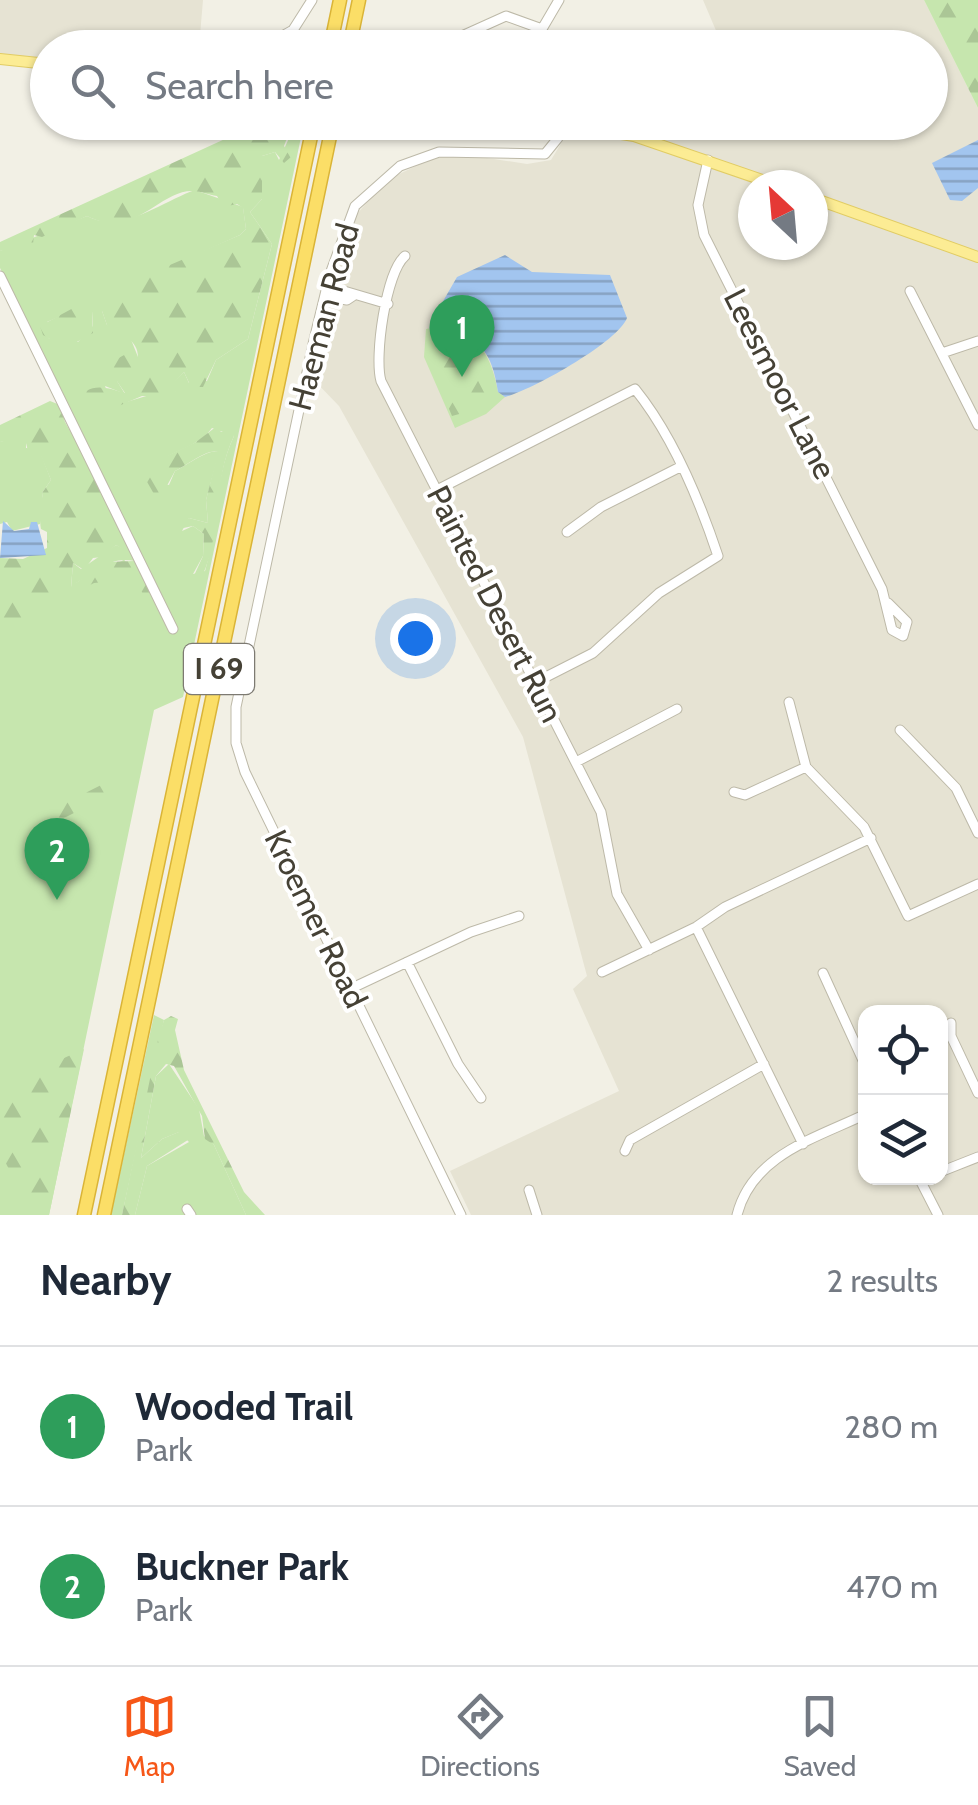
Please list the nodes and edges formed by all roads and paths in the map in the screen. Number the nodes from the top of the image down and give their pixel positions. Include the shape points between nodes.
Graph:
1 (312, 0) edge
2 (340, 0) edge
3 (358, 0) edge
4 (559, 0) edge
5 (542, 29) joint
6 (293, 30) edge
7 (334, 30) edge
8 (352, 30) edge
9 (475, 30) edge
10 (0, 59) edge
11 (30, 62) edge
12 (310, 140) edge
13 (329, 140) edge
14 (556, 140) edge
15 (646, 140) edge
16 (708, 160) junction
17 (738, 171) edge
18 (828, 203) edge
19 (405, 256) dead end
20 (978, 257) edge
21 (0, 276) edge
22 (326, 291) junction
23 (910, 291) dead end
24 (388, 304) junction
25 (978, 341) edge
26 (942, 353) junction
27 (978, 425) edge
28 (680, 467) junction
29 (437, 490) junction
30 (568, 532) dead end
31 (888, 604) dead end
32 (256, 610) joint
33 (173, 629) dead end
34 (536, 682) junction
35 (790, 702) dead end
36 (678, 709) dead end
37 (900, 730) dead end
38 (576, 762) junction
39 (806, 768) junction
40 (734, 792) dead end
41 (978, 833) edge
42 (871, 838) junction
43 (978, 884) edge
44 (519, 916) dead end
45 (696, 927) junction
46 (649, 950) junction
47 (406, 962) junction
48 (602, 972) dead end
49 (822, 972) dead end
50 (350, 989) junction
51 (951, 1023) dead end
52 (858, 1050) edge
53 (764, 1064) junction
54 (978, 1093) edge
55 (481, 1098) dead end
56 (858, 1118) edge
57 (803, 1144) junction
58 (626, 1150) dead end
59 (978, 1157) edge
60 (948, 1169) edge
61 (926, 1185) edge
62 (529, 1190) dead end
63 (84, 1215) edge
64 (104, 1215) edge
65 (461, 1215) edge
66 (537, 1215) edge
67 (737, 1215) edge
68 (938, 1215) edge

1 - 6 street
2 - 7 highway
3 - 8 highway
4 - 5 street
5 - 9 street via 506,16
10 - 11 main road
12 - 63 highway, I 69
13 - 64 highway, I 69
14 - 22 street, Haeman Road via 540,156 455,150 420,157 384,177 345,225
15 - 16 main road
16 - 17 main road
16 - 31 street, Leesmoor Lane via 698,205 704,235
18 - 20 main road
19 - 24 street, Painted Desert Run via 396,266
21 - 33 street
22 - 24 street
22 - 32 street, Haeman Road
23 - 26 street
24 - 29 street, Painted Desert Run via 376,357 379,375
25 - 26 street
26 - 27 street
28 - 29 street via 635,389
28 - 30 street via 600,507
28 - 34 street via 718,556 659,593 593,653
29 - 34 street, Painted Desert Run
32 - 50 street, Kroemer Road via 236,707 240,760
34 - 38 street, Painted Desert Run
35 - 39 street
36 - 38 street
37 - 41 street via 956,788
38 - 46 street, Painted Desert Run via 601,812 621,902
39 - 40 street via 745,795
39 - 42 street
42 - 43 street via 908,916
42 - 45 street
44 - 47 street
45 - 46 street
45 - 53 street
46 - 48 street
47 - 50 street
47 - 55 street
49 - 52 street
50 - 65 street, Kroemer Road
51 - 54 street via 950,1036
53 - 57 street
53 - 58 street via 630,1140
56 - 57 street
57 - 67 street via 765,1166
59 - 60 street
61 - 68 street
62 - 66 street

